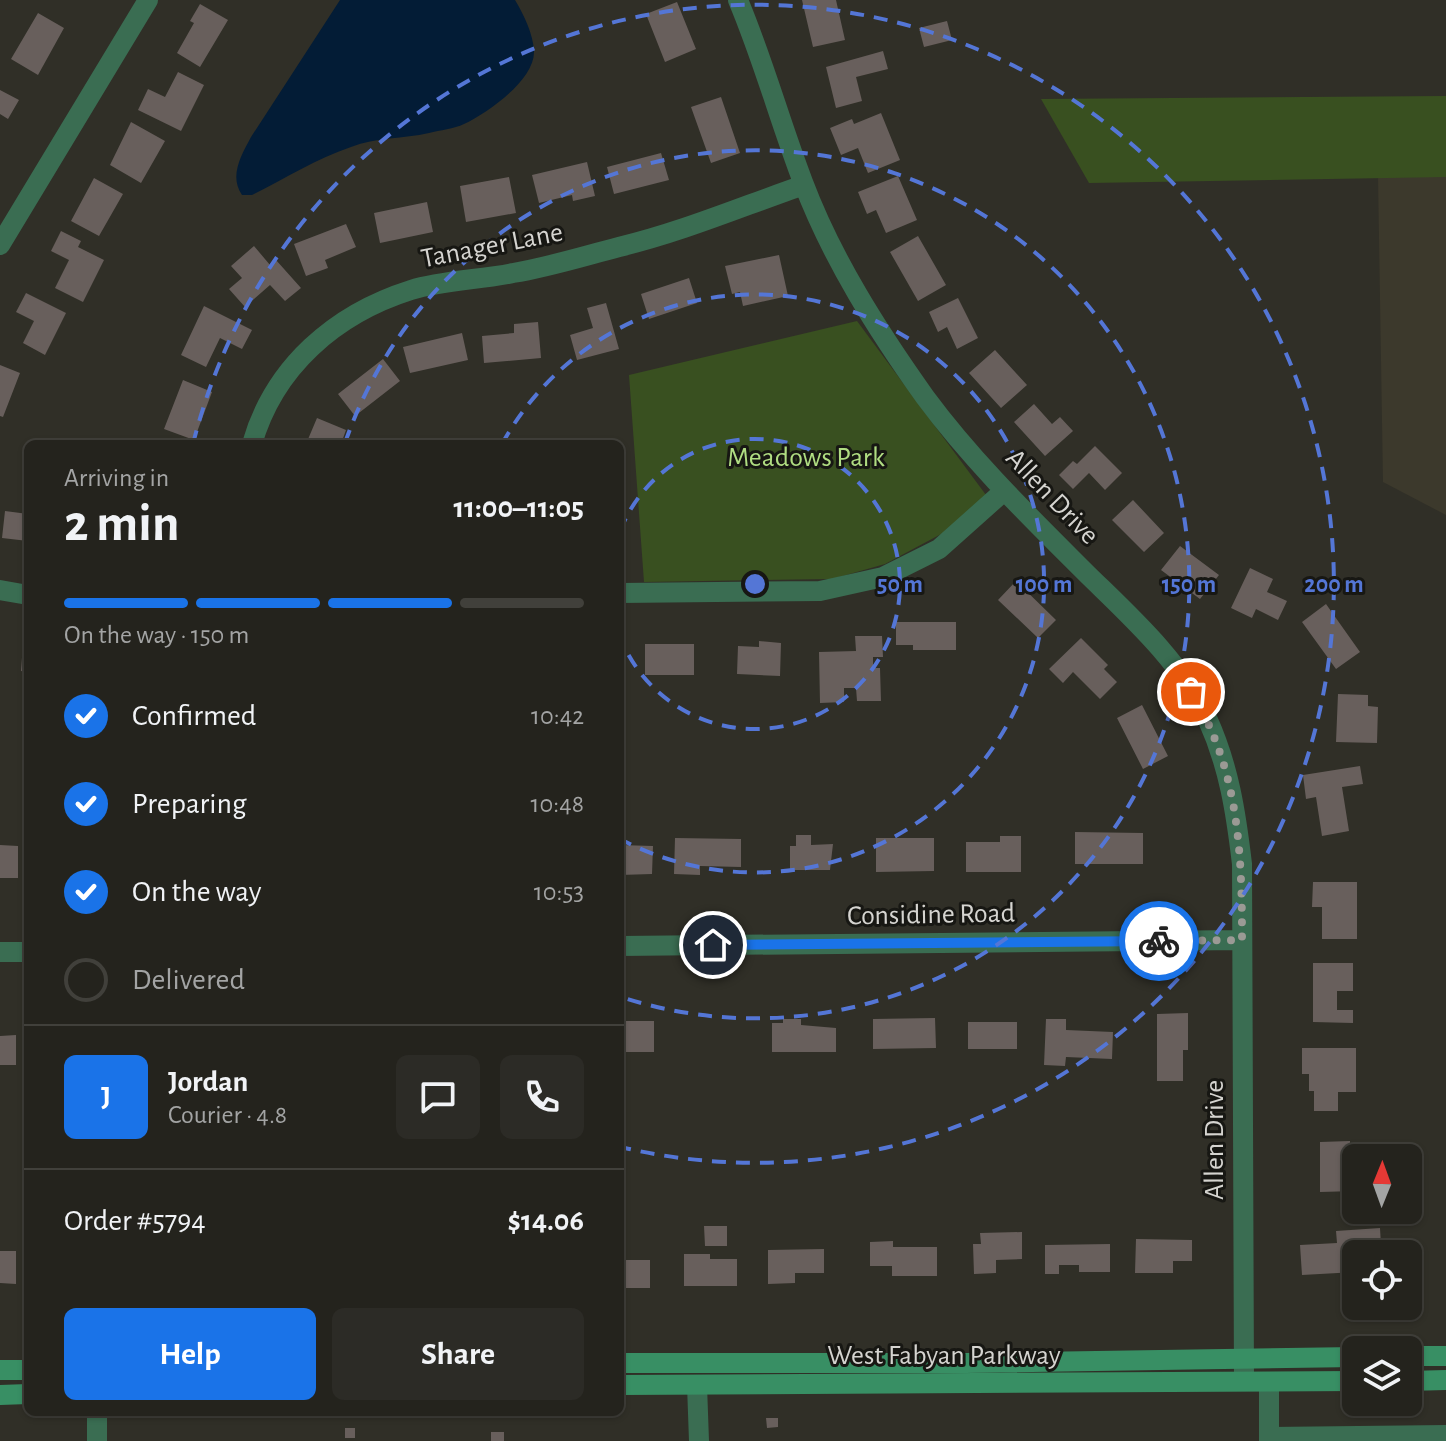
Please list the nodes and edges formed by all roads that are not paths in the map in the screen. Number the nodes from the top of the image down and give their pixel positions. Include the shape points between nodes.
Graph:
1 (148, 0) edge
2 (738, 0) edge
3 (804, 185) junction
4 (0, 245) edge
5 (253, 440) edge
6 (1004, 491) junction
7 (0, 590) edge
8 (624, 593) edge
9 (24, 594) edge
10 (1242, 940) junction
11 (624, 946) edge
12 (0, 952) edge
13 (24, 952) edge
14 (1422, 1356) edge
15 (1446, 1356) edge
16 (1342, 1357) edge
17 (1244, 1358) junction
18 (624, 1363) edge
19 (0, 1370) edge
20 (24, 1370) edge
21 (1446, 1380) edge
22 (1244, 1381) junction
23 (1342, 1381) edge
24 (1422, 1381) edge
25 (1269, 1382) junction
26 (624, 1385) edge
27 (697, 1385) junction
28 (24, 1394) edge
29 (0, 1395) edge
30 (97, 1416) edge
31 (1446, 1435) edge
32 (1269, 1439) edge
33 (97, 1441) edge
34 (699, 1441) edge

1 - 4 street
2 - 3 street, Allen Drive
3 - 5 street, Tanager Lane via 644,241 516,273 412,290 355,313 295,362 264,411
3 - 6 street, Allen Drive via 856,292 926,398
6 - 8 street via 939,549 883,577 820,591
6 - 10 street, Allen Drive via 1142,628 1206,715 1225,762 1235,809 1242,864
7 - 9 street
10 - 11 street, Considine Road
10 - 17 street, Allen Drive
12 - 13 street
14 - 15 main road
16 - 17 main road, West Fabyan Parkway
17 - 18 main road, West Fabyan Parkway
17 - 22 street, Allen Drive
19 - 20 main road
21 - 24 main road
22 - 25 main road, West Fabyan Parkway
22 - 27 main road, West Fabyan Parkway
23 - 25 main road, West Fabyan Parkway
25 - 32 street
26 - 27 main road, West Fabyan Parkway
27 - 34 street
28 - 29 main road
30 - 33 street
31 - 32 street

